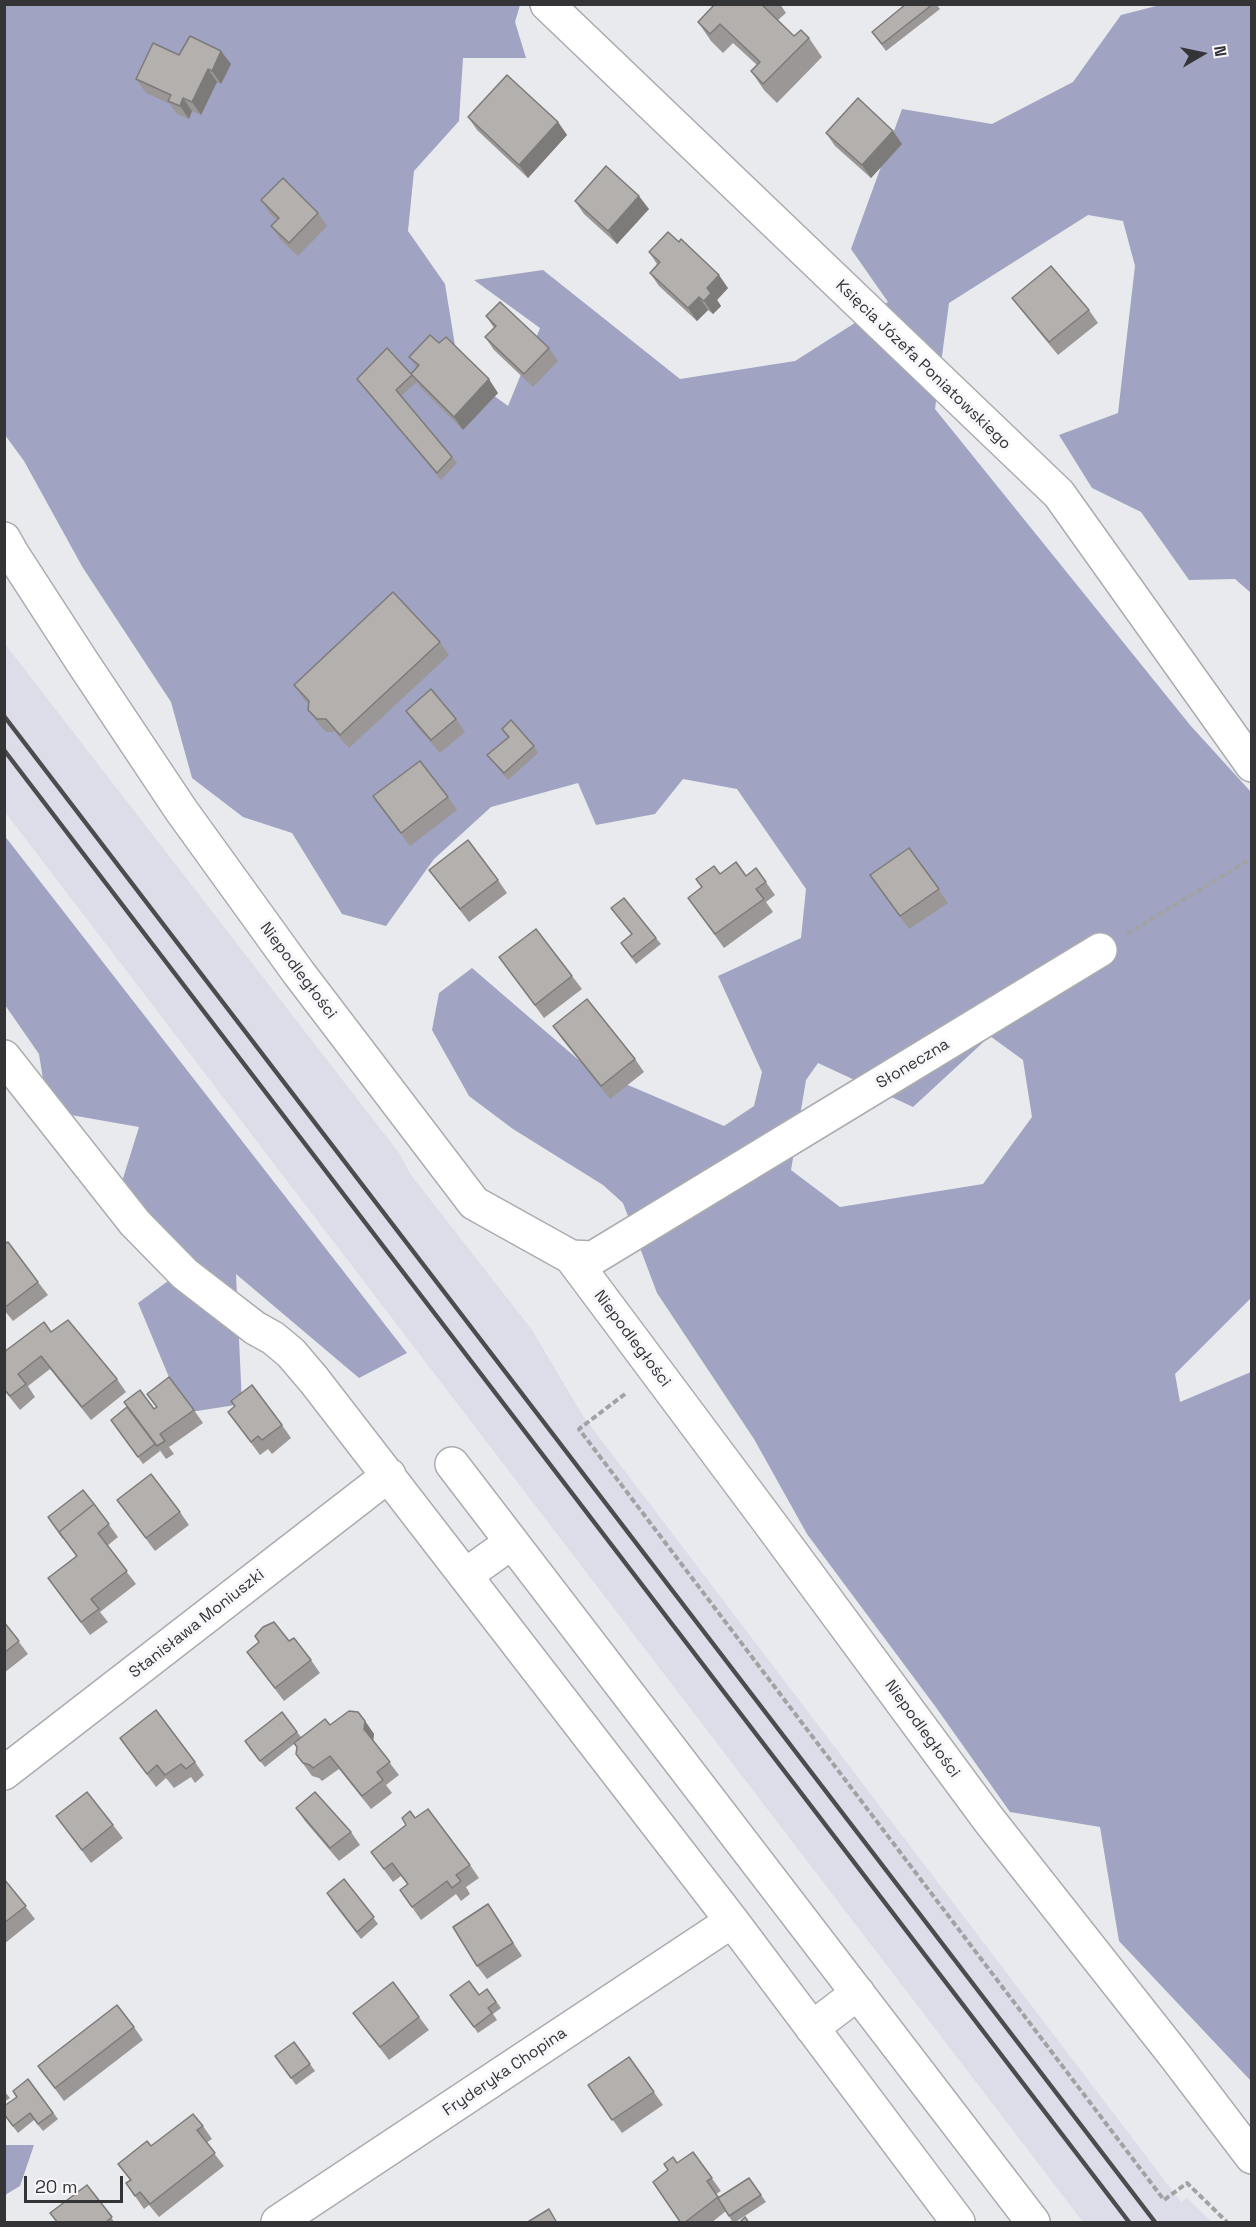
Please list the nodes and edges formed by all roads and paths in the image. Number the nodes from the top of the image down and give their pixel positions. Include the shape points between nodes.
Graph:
1 (547, 4) edge
2 (4, 539) edge
3 (1251, 765) edge
4 (1251, 858) edge
5 (1100, 950) joint
6 (4, 1057) edge
7 (571, 1257) junction
8 (625, 1394) dead end
9 (452, 1464) dead end
10 (389, 1475) junction
11 (512, 1542) junction
12 (466, 1575) junction
13 (4, 1773) edge
14 (732, 1921) junction
15 (858, 1993) junction
16 (812, 2028) junction
17 (1251, 2157) edge
18 (279, 2223) edge
19 (958, 2223) edge
20 (1034, 2223) edge
21 (1227, 2223) edge

1 - 3 street, Księcia Józefa Poniatowskiego via 1059,495
2 - 7 street, Niepodległości via 181,810 298,972 474,1203
4 - 5 path
5 - 7 street, Słoneczna via 593,1258
6 - 10 street via 135,1224 185,1274 291,1353
7 - 17 street, Niepodległości via 989,1820
8 - 21 path via 579,1429 1164,2200 1187,2183
9 - 11 street
10 - 12 street
10 - 13 street, Stanisława Moniuszki
11 - 12 street
11 - 15 street
12 - 14 street
14 - 16 street
14 - 18 street, Fryderyka Chopina
15 - 16 street
15 - 20 street
16 - 19 street

